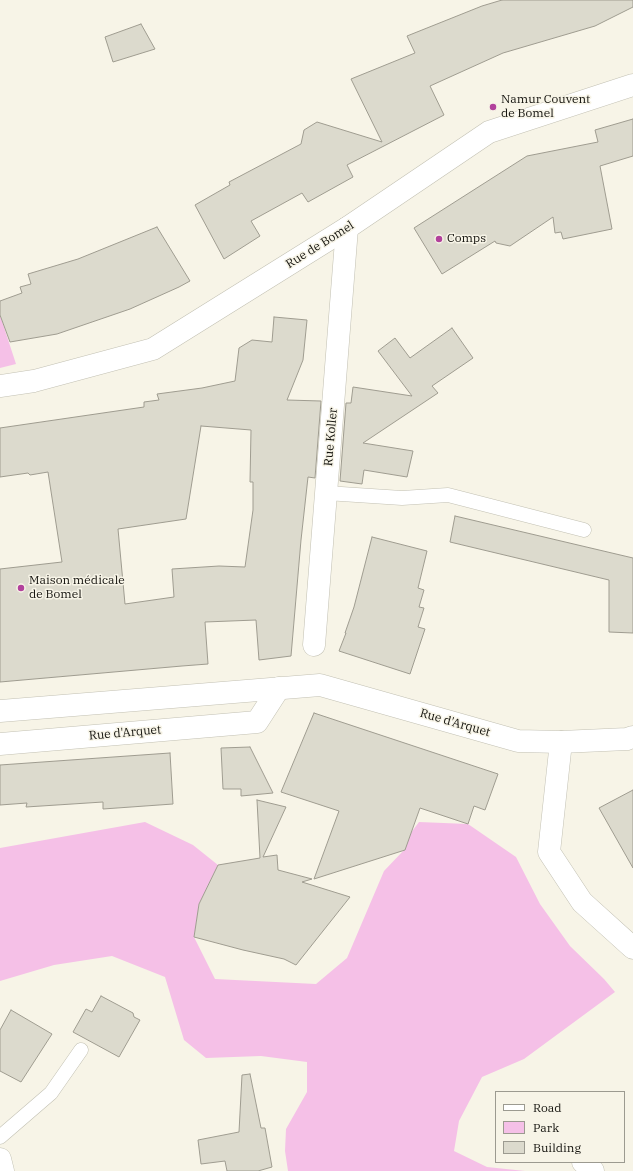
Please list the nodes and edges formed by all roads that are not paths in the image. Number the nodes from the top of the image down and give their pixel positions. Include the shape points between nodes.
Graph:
1 (633, 85) edge
2 (348, 228) junction
3 (0, 386) edge
4 (326, 493) junction
5 (584, 530) dead end
6 (314, 645) dead end
7 (279, 688) junction
8 (0, 711) edge
9 (633, 736) edge
10 (561, 742) junction
11 (0, 744) edge
12 (633, 948) edge
13 (81, 1050) dead end
14 (0, 1137) edge
15 (0, 1159) edge
16 (584, 1163) edge
17 (3, 1171) edge
18 (593, 1171) edge

1 - 2 street, Rue de Bomel via 489,132
2 - 3 street, Rue de Bomel via 153,349 34,381
2 - 4 street, Rue Koller
4 - 5 lane via 402,498 448,495
4 - 6 street, Rue Koller
7 - 8 street, Rue d'Arquet
7 - 10 street, Rue d'Arquet via 320,685 518,741
7 - 11 street, Rue d'Arquet via 257,722
9 - 10 street, Rue d'Arquet via 627,739
10 - 12 street via 549,852 582,902
13 - 14 lane via 51,1093
15 - 17 street
16 - 18 street

